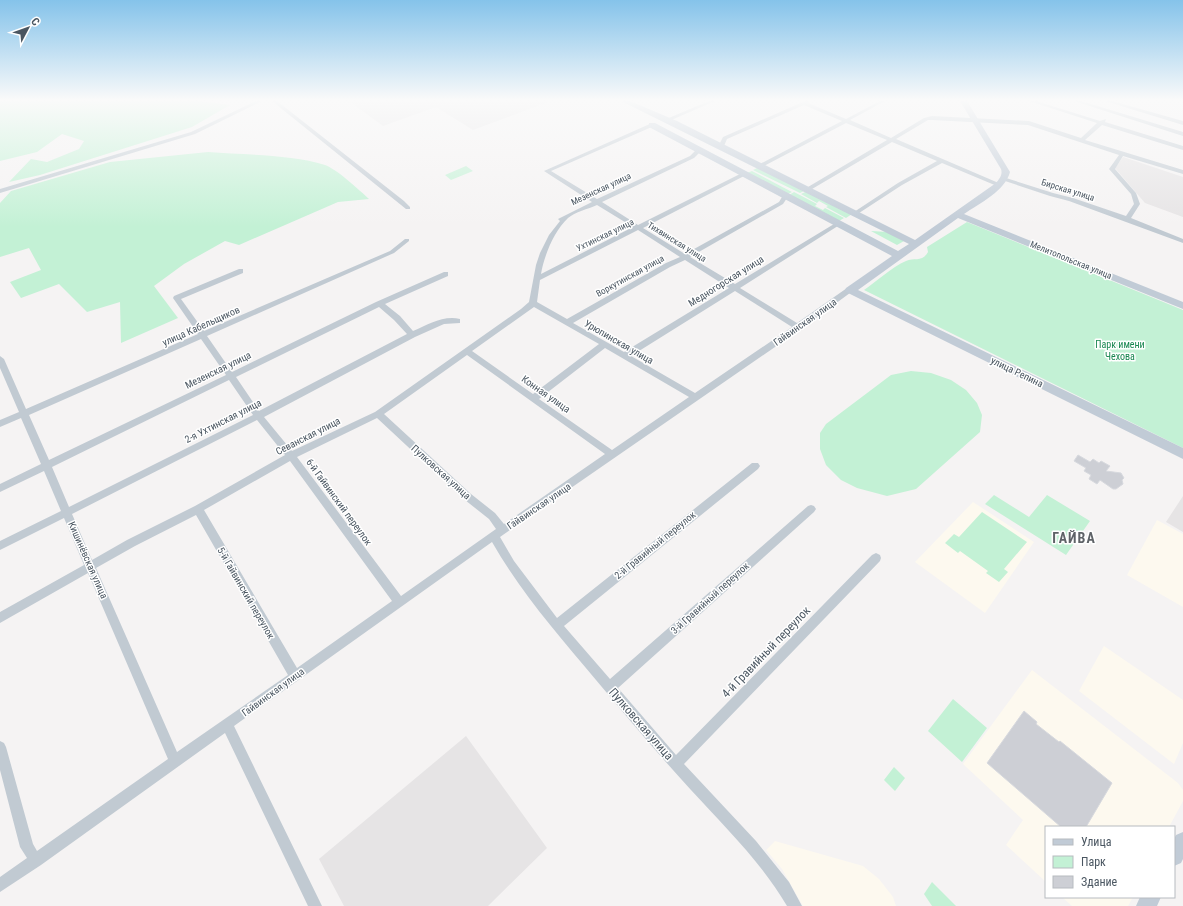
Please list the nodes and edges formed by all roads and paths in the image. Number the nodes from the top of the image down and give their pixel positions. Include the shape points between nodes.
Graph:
1 (159, 143) edge
2 (328, 143) edge
3 (607, 143) edge
4 (692, 143) edge
5 (715, 143) edge
6 (803, 143) edge
7 (885, 143) edge
8 (899, 143) edge
9 (990, 143) edge
10 (1088, 143) edge
11 (1168, 143) edge
12 (1183, 148) edge
13 (697, 152) dead end
14 (1122, 154) junction
15 (941, 161) junction
16 (760, 166) junction
17 (1183, 172) edge
18 (744, 174) junction
19 (1002, 182) junction
20 (810, 188) dead end
21 (0, 191) edge
22 (784, 198) dead end
23 (597, 202) junction
24 (408, 208) dead end
25 (856, 213) junction
26 (958, 215) junction
27 (566, 217) junction
28 (1127, 218) junction
29 (556, 222) dead end
30 (839, 224) junction
31 (639, 228) junction
32 (407, 240) dead end
33 (1183, 241) edge
34 (916, 244) junction
35 (900, 256) junction
36 (685, 257) junction
37 (241, 271) dead end
38 (446, 274) dead end
39 (538, 278) junction
40 (735, 288) junction
41 (850, 290) junction
42 (533, 303) junction
43 (379, 304) junction
44 (1183, 306) edge
45 (458, 322) dead end
46 (567, 323) junction
47 (798, 327) junction
48 (203, 336) junction
49 (412, 336) junction
50 (603, 345) junction
51 (466, 351) junction
52 (624, 356) junction
53 (0, 359) edge
54 (2, 372) edge
55 (231, 376) junction
56 (696, 397) junction
57 (533, 399) junction
58 (24, 414) junction
59 (378, 414) junction
60 (258, 416) junction
61 (0, 424) edge
62 (1183, 454) edge
63 (613, 455) junction
64 (291, 456) junction
65 (47, 465) junction
66 (755, 466) dead end
67 (0, 488) edge
68 (198, 509) junction
69 (811, 509) dead end
70 (67, 512) junction
71 (499, 533) junction
72 (0, 546) edge
73 (876, 558) dead end
74 (91, 566) junction
75 (400, 603) junction
76 (0, 618) edge
77 (556, 625) junction
78 (295, 676) junction
79 (610, 687) junction
80 (227, 725) junction
81 (0, 747) edge
82 (175, 762) junction
83 (676, 764) junction
84 (1183, 842) edge
85 (1175, 854) edge
86 (36, 860) junction
87 (0, 885) edge
88 (315, 906) edge
89 (795, 906) edge

1 - 21 street
2 - 24 street
3 - 23 street, Тихвинская улица via 547,171
4 - 18 main road
5 - 16 main road
6 - 16 street
7 - 20 street
8 - 15 street
9 - 19 main road via 1005,169
10 - 14 street
11 - 12 street
13 - 23 street, Мезенская улица via 692,157
14 - 17 street
14 - 28 street via 1112,169 1134,194 1136,204
15 - 19 street
15 - 25 street
16 - 25 main road
18 - 30 main road
18 - 31 street, Ухтинская улица
19 - 26 main road, Гайвинская улица
19 - 28 street, Бирская улица via 1070,199
22 - 36 street, Воркутинская улица via 781,203
23 - 27 street, Мезенская улица
23 - 31 street, Тихвинская улица
25 - 34 main road
26 - 34 main road, Гайвинская улица
26 - 44 main road, Мелитопольская улица
27 - 29 street, Мезенская улица
27 - 39 street via 545,248
28 - 33 street, Бирская улица
30 - 35 main road
30 - 40 street, Медногорская улица
31 - 36 street, Тихвинская улица
31 - 39 street, Ухтинская улица
32 - 48 street, улица Кабельщиков via 392,252
34 - 35 main road, Гайвинская улица
35 - 41 main road, Гайвинская улица
36 - 40 street, Тихвинская улица
36 - 46 street, Воркутинская улица
37 - 48 street, 6-й Гайвинский переулок via 177,298
38 - 43 street, Мезенская улица
39 - 42 street
40 - 47 street, Тихвинская улица
40 - 52 street, Медногорская улица
41 - 47 street, Гайвинская улица
41 - 62 main road, улица Репина
42 - 46 street, Урюпинская улица
42 - 51 street, Севанская улица
43 - 49 street via 391,312
43 - 55 street, Мезенская улица
45 - 49 street, 2-я Ухтинская улица via 443,321
46 - 50 street, Урюпинская улица
47 - 56 street, Гайвинская улица
48 - 55 street, 6-й Гайвинский переулок
48 - 58 street, улица Кабельщиков
49 - 60 street, 2-я Ухтинская улица
50 - 52 street, Урюпинская улица
50 - 57 street
51 - 57 street, Конная улица
51 - 59 street, Севанская улица
52 - 56 street, Урюпинская улица
53 - 54 street, Кишинёвская улица
54 - 58 street, Кишинёвская улица
55 - 60 street, 6-й Гайвинский переулок
55 - 65 street, Мезенская улица
56 - 63 street, Гайвинская улица
57 - 63 street, Конная улица
58 - 61 street, улица Кабельщиков
58 - 65 street, Кишинёвская улица
59 - 64 street, Севанская улица
59 - 71 street, Пулковская улица via 492,516
60 - 64 street, 6-й Гайвинский переулок
60 - 70 street, 2-я Ухтинская улица
63 - 71 street, Гайвинская улица
64 - 68 street, Севанская улица
64 - 75 street, 6-й Гайвинский переулок
65 - 67 street, Мезенская улица
65 - 70 street, Кишинёвская улица
66 - 77 street, 2-й Гравийный переулок
68 - 74 street, Севанская улица
68 - 78 street, 5-й Гайвинский переулок
69 - 79 street, 3-й Гравийный переулок
70 - 72 street, 2-я Ухтинская улица
70 - 74 street, Кишинёвская улица
71 - 75 street, Гайвинская улица
71 - 77 street, Пулковская улица via 510,564
73 - 83 street, 4-й Гравийный переулок
74 - 76 street, Севанская улица
74 - 82 street, Кишинёвская улица
75 - 78 street, Гайвинская улица
77 - 79 street, Пулковская улица
78 - 80 street, Гайвинская улица
79 - 83 street, Пулковская улица
80 - 82 street, Гайвинская улица
80 - 88 street
81 - 86 street via 27,846
82 - 86 street, Гайвинская улица
83 - 89 street, Пулковская улица via 751,846 784,887
84 - 85 main road
86 - 87 street, Гайвинская улица

